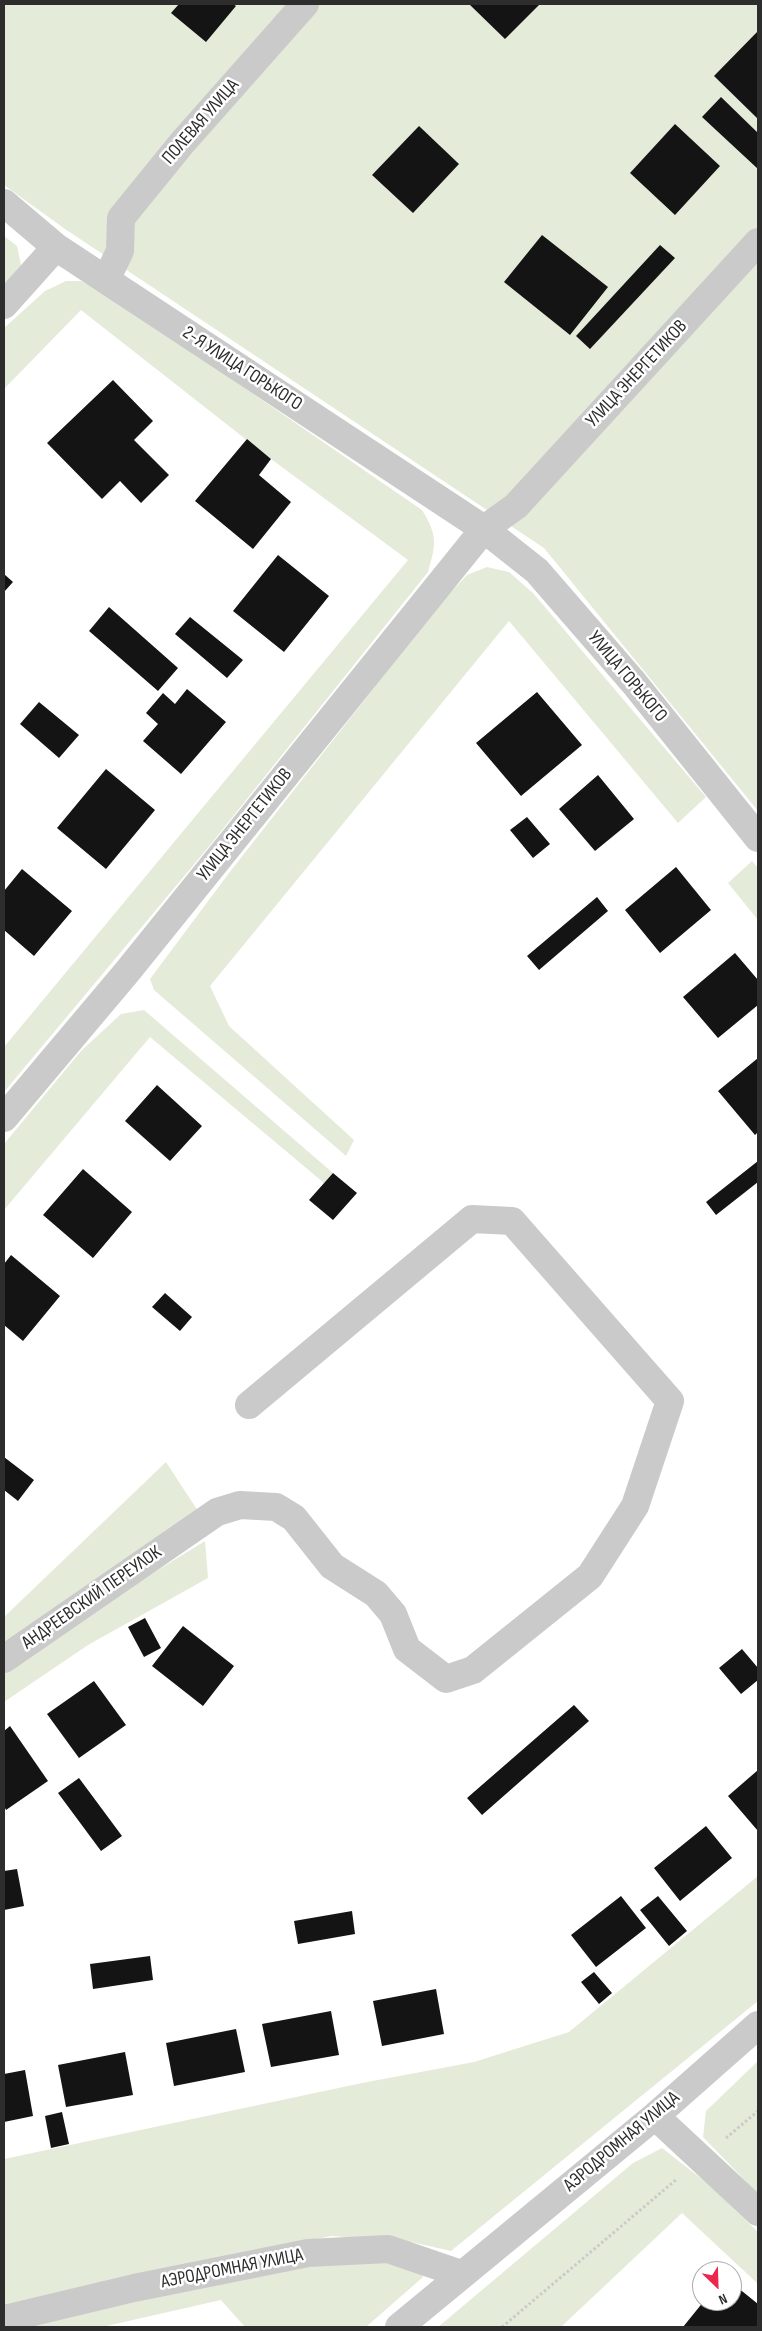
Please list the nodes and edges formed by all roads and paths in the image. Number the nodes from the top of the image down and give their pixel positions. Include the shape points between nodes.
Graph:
1 (305, 4) edge
2 (4, 203) edge
3 (758, 242) edge
4 (56, 247) junction
5 (106, 280) junction
6 (4, 305) edge
7 (484, 529) junction
8 (758, 838) edge
9 (4, 1118) edge
10 (249, 1405) dead end
11 (4, 1659) edge
12 (758, 2025) edge
13 (758, 2111) edge
14 (655, 2116) junction
15 (700, 2159) junction
16 (758, 2212) edge
17 (461, 2274) junction
18 (4, 2319) edge
19 (399, 2327) edge
20 (502, 2327) edge

1 - 5 street, ПОЛЕВАЯ УЛИЦА via 182,143 121,218 120,251
2 - 4 street, 2-Я УЛИЦА ГОРЬКОГО
3 - 7 street, УЛИЦА ЭНЕРГЕТИКОВ via 516,506
4 - 5 street, 2-Я УЛИЦА ГОРЬКОГО
4 - 6 street
5 - 7 street, 2-Я УЛИЦА ГОРЬКОГО
7 - 8 street, УЛИЦА ГОРЬКОГО via 537,571 634,683
7 - 9 street, УЛИЦА ЭНЕРГЕТИКОВ via 127,972
10 - 11 street, АНДРЕЕВСКИЙ ПЕРЕУЛОК via 472,1219 512,1221 670,1401 635,1506 590,1576 473,1670 446,1679 407,1649 392,1614 376,1594 332,1566 294,1518 276,1507 240,1505 217,1512
12 - 14 street, АЭРОДРОМНАЯ УЛИЦА
13 - 15 path
14 - 15 street
14 - 17 street, АЭРОДРОМНАЯ УЛИЦА
15 - 16 street
15 - 20 path
17 - 18 street, АЭРОДРОМНАЯ УЛИЦА via 388,2249 308,2253 134,2288
17 - 19 street, АЭРОДРОМНАЯ УЛИЦА

